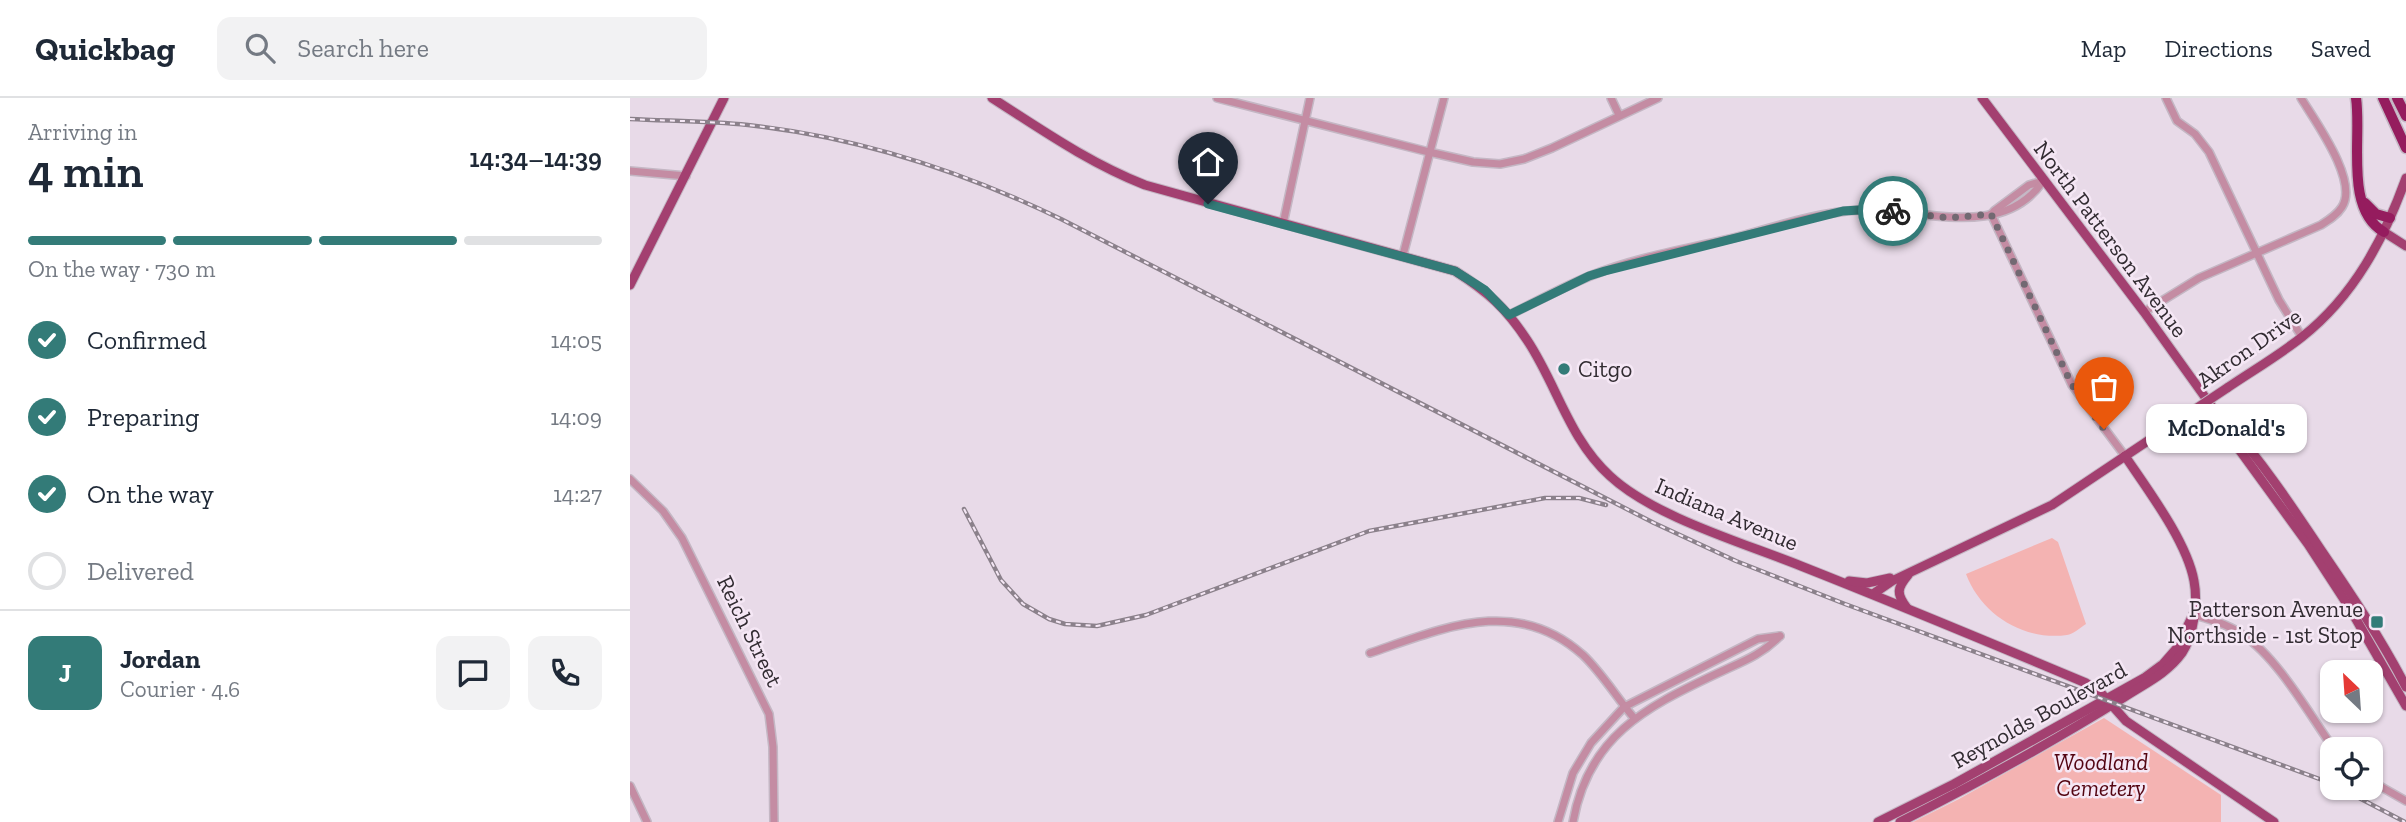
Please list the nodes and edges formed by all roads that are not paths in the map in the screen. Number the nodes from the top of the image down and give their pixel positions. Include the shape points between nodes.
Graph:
1 (724, 98) edge
2 (992, 98) edge
3 (1217, 98) edge
4 (1310, 98) edge
5 (1444, 98) edge
6 (1611, 98) edge
7 (1658, 98) edge
8 (1982, 98) edge
9 (2166, 98) edge
10 (2301, 98) edge
11 (2356, 98) edge
12 (2382, 98) edge
13 (2398, 98) edge
14 (1619, 115) junction
15 (2406, 116) edge
16 (1305, 121) junction
17 (2406, 148) edge
18 (1429, 152) junction
19 (630, 171) edge
20 (686, 176) junction
21 (2043, 181) junction
22 (2404, 182) edge
23 (2360, 195) junction
24 (1991, 214) junction
25 (2390, 218) junction
26 (1283, 224) junction
27 (2384, 232) junction
28 (2406, 246) edge
29 (2258, 253) junction
30 (1403, 255) junction
31 (630, 285) edge
32 (2144, 312) junction
33 (1509, 315) junction
34 (2302, 337) junction
35 (2210, 404) junction
36 (2125, 456) junction
37 (630, 480) edge
38 (1906, 574) junction
39 (1831, 578) junction
40 (1872, 594) junction
41 (1908, 609) junction
42 (2193, 614) junction
43 (1370, 653) dead end
44 (2406, 687) edge
45 (2109, 703) junction
46 (2406, 706) edge
47 (1624, 707) junction
48 (1634, 718) junction
49 (2325, 737) edge
50 (630, 786) edge
51 (2383, 788) edge
52 (2406, 801) edge
53 (646, 822) edge
54 (774, 822) edge
55 (1558, 822) edge
56 (1573, 822) edge
57 (1878, 822) edge
58 (1900, 822) edge
59 (2274, 822) edge

1 - 20 main road
2 - 26 main road, Indiana Avenue via 1112,172
3 - 16 street
4 - 16 street
5 - 18 street
6 - 14 street
7 - 14 street
8 - 21 main road, North Patterson Avenue
9 - 29 street via 2177,121 2209,152
10 - 29 street via 2337,160 2346,199 2321,225
11 - 23 highway
12 - 17 highway
13 - 15 highway
14 - 18 street via 1513,163 1491,164
16 - 18 street
16 - 26 street
18 - 30 street
19 - 20 street
20 - 31 main road
21 - 24 street via 2021,202
21 - 32 main road, North Patterson Avenue
22 - 25 main road, Akron Drive
23 - 25 highway via 2371,211
23 - 27 highway via 2366,214
24 - 33 street via 1948,218 1882,210 1843,211 1605,271
24 - 36 street via 2072,385
25 - 27 main road, Akron Drive
26 - 30 main road, Indiana Avenue
27 - 28 main road
27 - 34 main road, Akron Drive via 2352,287
29 - 32 street via 2199,278
29 - 34 street
30 - 33 main road, Indiana Avenue via 1455,271 1485,290
32 - 35 main road, North Patterson Avenue
33 - 39 main road, Indiana Avenue via 1529,343 1581,442 1610,476 1673,515
34 - 36 main road, Akron Drive, bridge
35 - 44 main road, North Patterson Avenue via 2298,515
35 - 46 main road, North Patterson Avenue via 2328,574
36 - 38 main road, Akron Drive via 2052,505
36 - 42 main road, Reynolds Boulevard via 2185,552 2194,581
37 - 54 street, Reich Street via 663,511 682,538 769,714
38 - 39 main road via 1867,583
38 - 40 main road, Akron Drive
38 - 41 main road via 1898,592
39 - 40 main road, Indiana Avenue
40 - 41 main road, Indiana Avenue
41 - 45 main road, Indiana Avenue via 2086,683
42 - 45 main road, Reynolds Boulevard via 2183,652 2168,669
42 - 49 street via 2224,624 2260,648
43 - 47 street via 1465,623 1521,623 1548,631 1585,657
45 - 57 main road, Reynolds Boulevard
45 - 58 main road, Reynolds Boulevard
45 - 59 main road, Indiana Avenue via 2126,721
47 - 48 street
47 - 48 street via 1758,639 1780,636 1764,652 1679,691
47 - 55 street via 1591,743 1573,773
48 - 56 street via 1595,762
50 - 53 street
51 - 52 street

